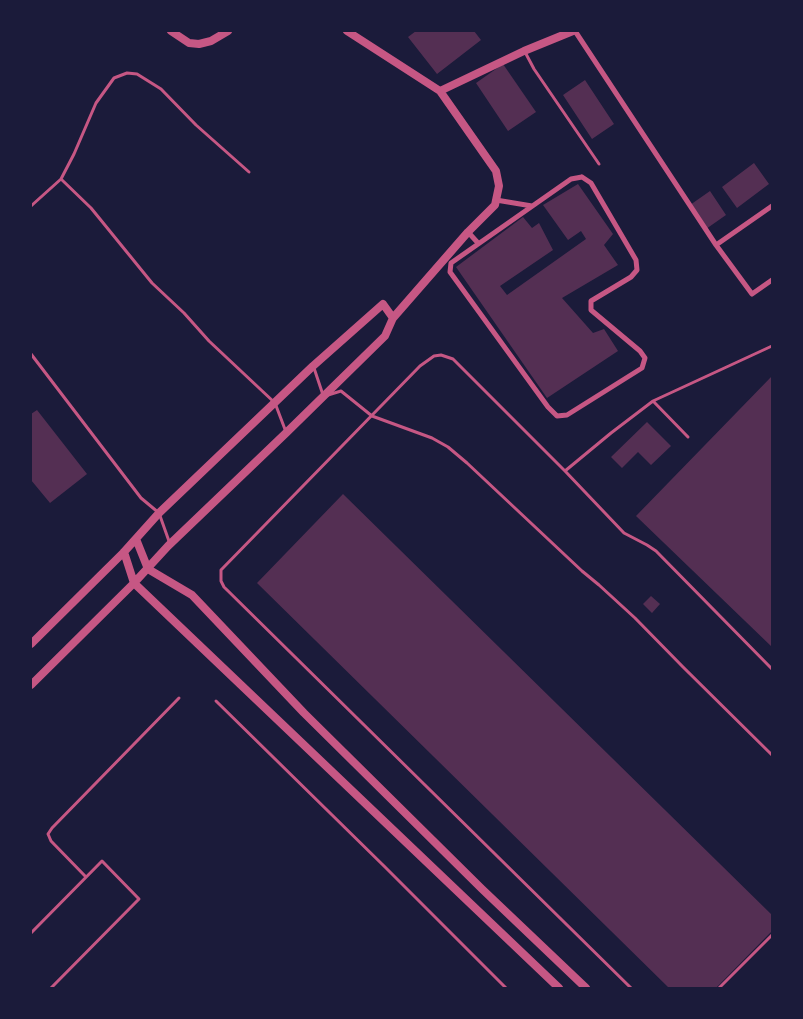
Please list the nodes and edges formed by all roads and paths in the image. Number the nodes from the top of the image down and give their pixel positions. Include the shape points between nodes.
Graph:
1 (171, 31) edge
2 (228, 31) edge
3 (347, 31) edge
4 (574, 31) edge
5 (524, 50) junction
6 (440, 91) junction
7 (599, 164) dead end
8 (249, 172) dead end
9 (61, 179) junction
10 (496, 200) junction
11 (31, 206) edge
12 (532, 206) junction
13 (772, 206) edge
14 (468, 232) junction
15 (478, 243) junction
16 (716, 245) junction
17 (772, 280) edge
18 (393, 318) junction
19 (772, 346) edge
20 (31, 354) edge
21 (313, 366) junction
22 (324, 396) junction
23 (653, 401) junction
24 (275, 403) junction
25 (372, 416) junction
26 (286, 433) junction
27 (688, 437) dead end
28 (565, 471) junction
29 (159, 513) junction
30 (136, 539) junction
31 (170, 544) junction
32 (124, 552) junction
33 (148, 569) junction
34 (134, 584) junction
35 (31, 644) edge
36 (772, 669) edge
37 (31, 685) edge
38 (179, 698) dead end
39 (216, 701) dead end
40 (772, 755) edge
41 (86, 877) junction
42 (31, 933) edge
43 (772, 935) edge
44 (51, 988) edge
45 (506, 988) edge
46 (559, 988) edge
47 (586, 988) edge
48 (631, 988) edge
49 (719, 988) edge

1 - 2 street via 189,43 199,44
3 - 6 street
4 - 5 street
4 - 16 street
5 - 6 street
5 - 7 lane
6 - 10 street via 496,171 499,186
8 - 9 lane via 161,89 137,74 128,73 114,78 96,103
9 - 11 lane
9 - 24 lane via 91,208 152,283
10 - 12 street
10 - 14 street via 495,205
12 - 15 street
12 - 15 street via 571,179 582,177 591,183 636,260 637,270 591,301 591,310 640,351 645,358 642,368 567,416 557,416 450,272 451,262
13 - 16 street
14 - 15 street
14 - 18 street
16 - 17 street via 752,294
18 - 21 street via 383,304
18 - 22 street via 385,336
19 - 23 lane
20 - 29 lane via 141,498
21 - 22 lane
21 - 24 street
22 - 25 lane via 341,391
22 - 26 street
23 - 27 lane
23 - 28 lane
24 - 26 lane
24 - 29 street
25 - 28 lane via 420,366 441,355 453,359
25 - 40 lane via 432,438 467,463 636,618
25 - 48 lane via 221,570 221,581
26 - 31 street
28 - 36 lane via 624,533 656,551
29 - 30 street
29 - 31 lane
30 - 32 street
30 - 33 street
31 - 33 street
32 - 34 street
32 - 35 street
33 - 34 street
33 - 47 street via 192,595 304,713
34 - 37 street
34 - 46 street
38 - 41 lane via 48,834
39 - 45 lane
41 - 42 lane
41 - 44 lane via 102,861 139,899
43 - 49 lane

